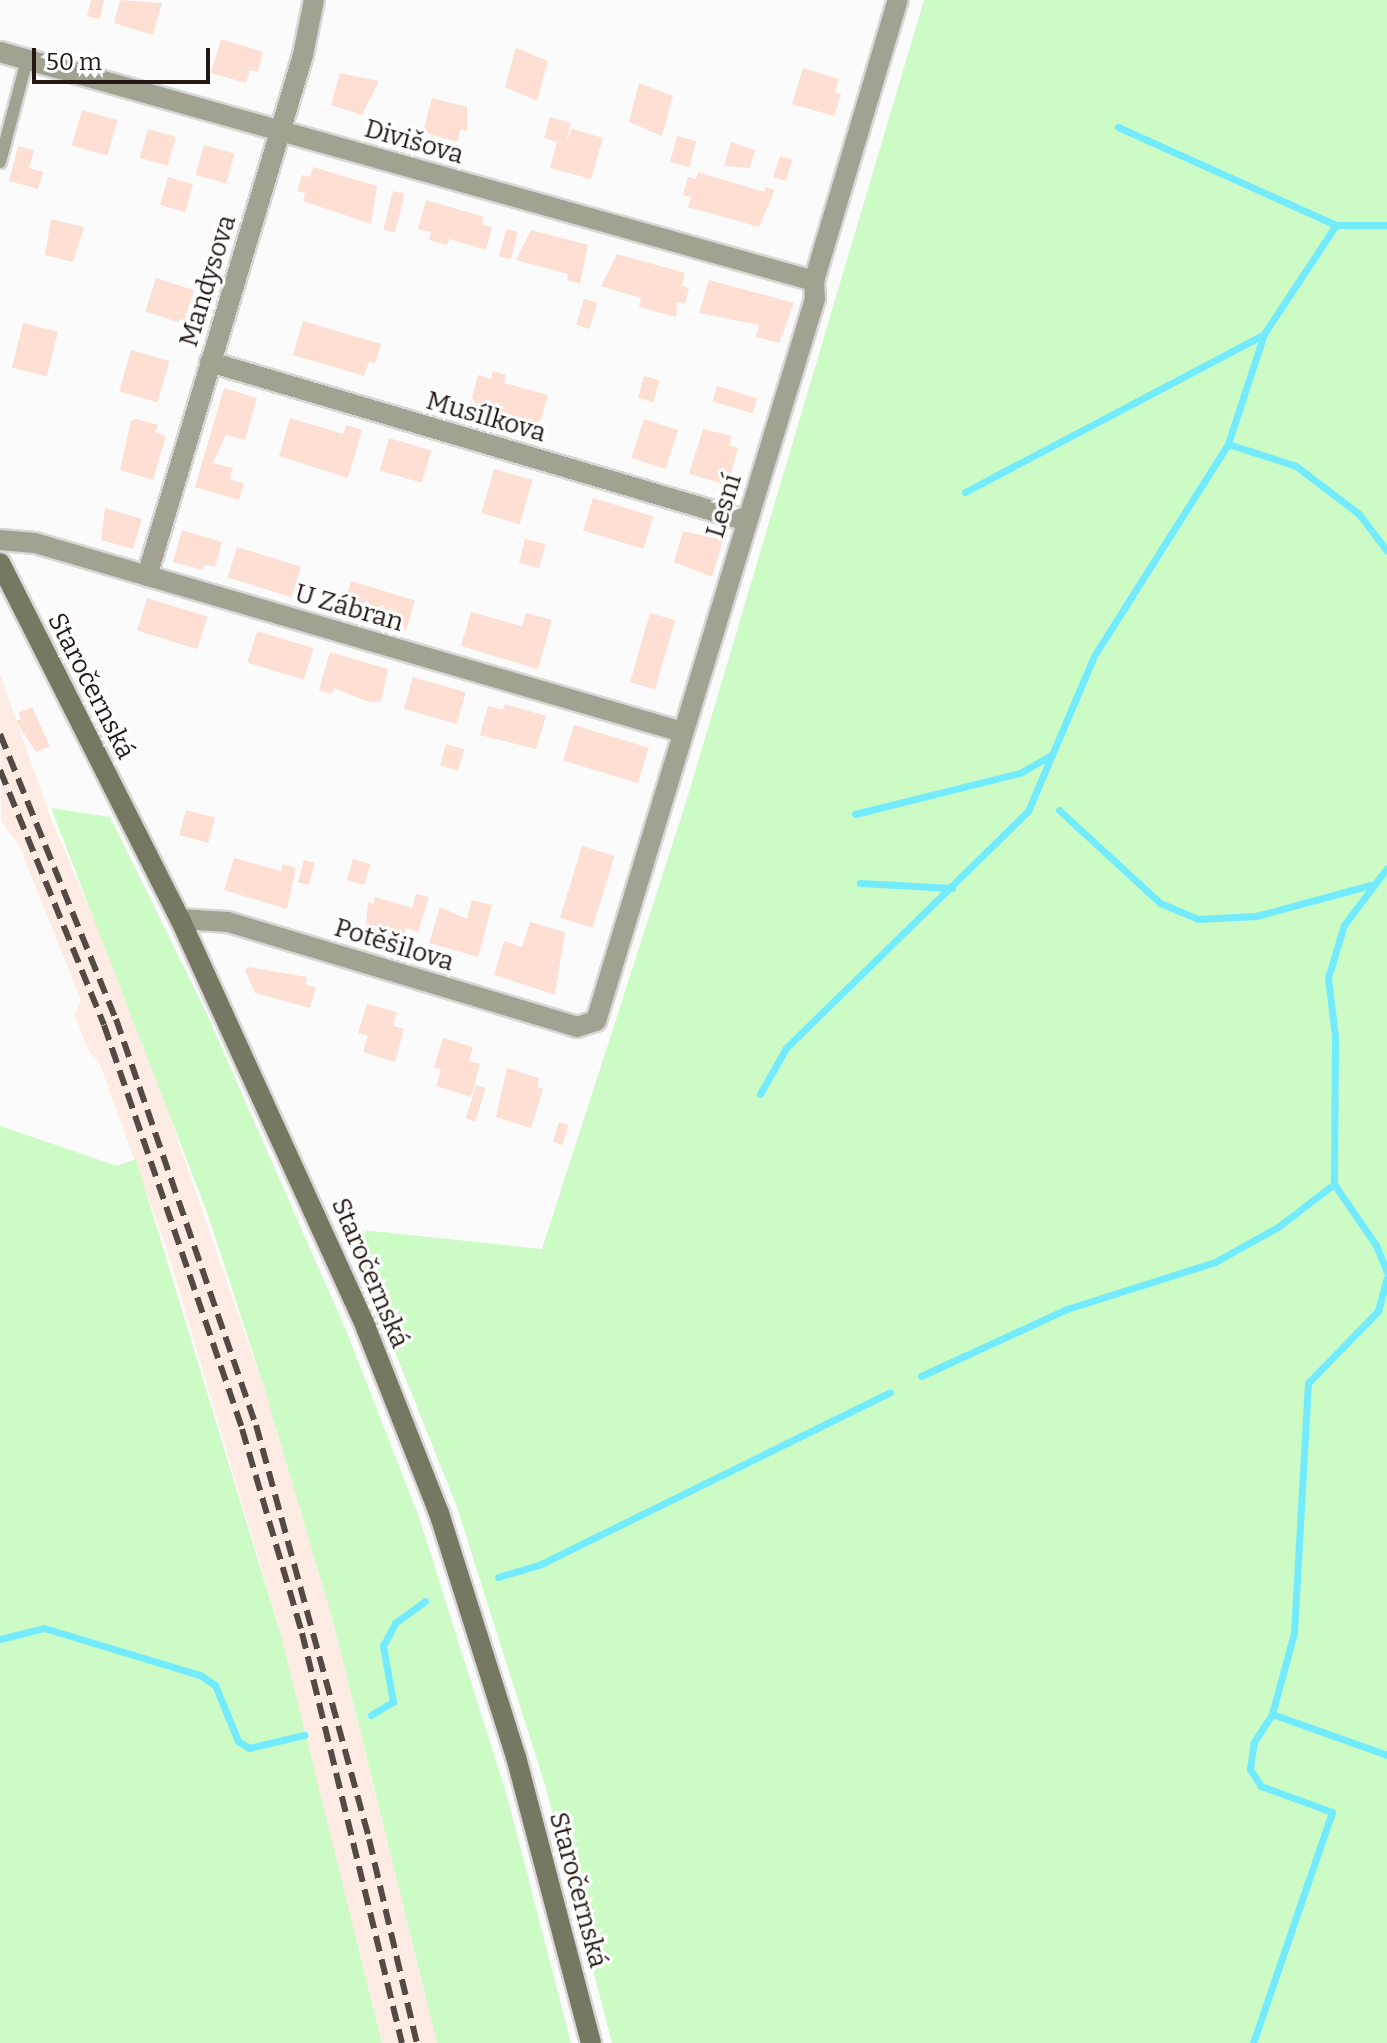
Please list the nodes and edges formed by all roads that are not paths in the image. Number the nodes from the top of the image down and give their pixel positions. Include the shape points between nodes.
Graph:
1 (314, 0) edge
2 (898, 0) edge
3 (0, 52) edge
4 (27, 60) junction
5 (281, 131) junction
6 (0, 162) edge
7 (814, 281) junction
8 (210, 362) junction
9 (747, 521) junction
10 (0, 540) edge
11 (0, 563) edge
12 (147, 576) junction
13 (682, 732) junction
14 (180, 919) junction
15 (592, 1026) joint
16 (591, 2043) edge

1 - 5 street, Mandysova
2 - 7 street, Lesní
3 - 4 street, Divišova
4 - 5 street, Divišova
4 - 6 lane
5 - 7 street, Divišova
5 - 8 street, Mandysova
7 - 9 street, Lesní via 815,299
8 - 9 street, Musílkova
8 - 12 street, Mandysova
9 - 13 street, Lesní
10 - 12 street, U Zábran via 35,543
11 - 14 main road, Staročernská
12 - 13 street, U Zábran
13 - 15 street, Lesní via 600,1014
14 - 15 street, Potěšilova via 228,922 577,1027
14 - 16 main road, Staročernská via 318,1215 439,1513 516,1757

